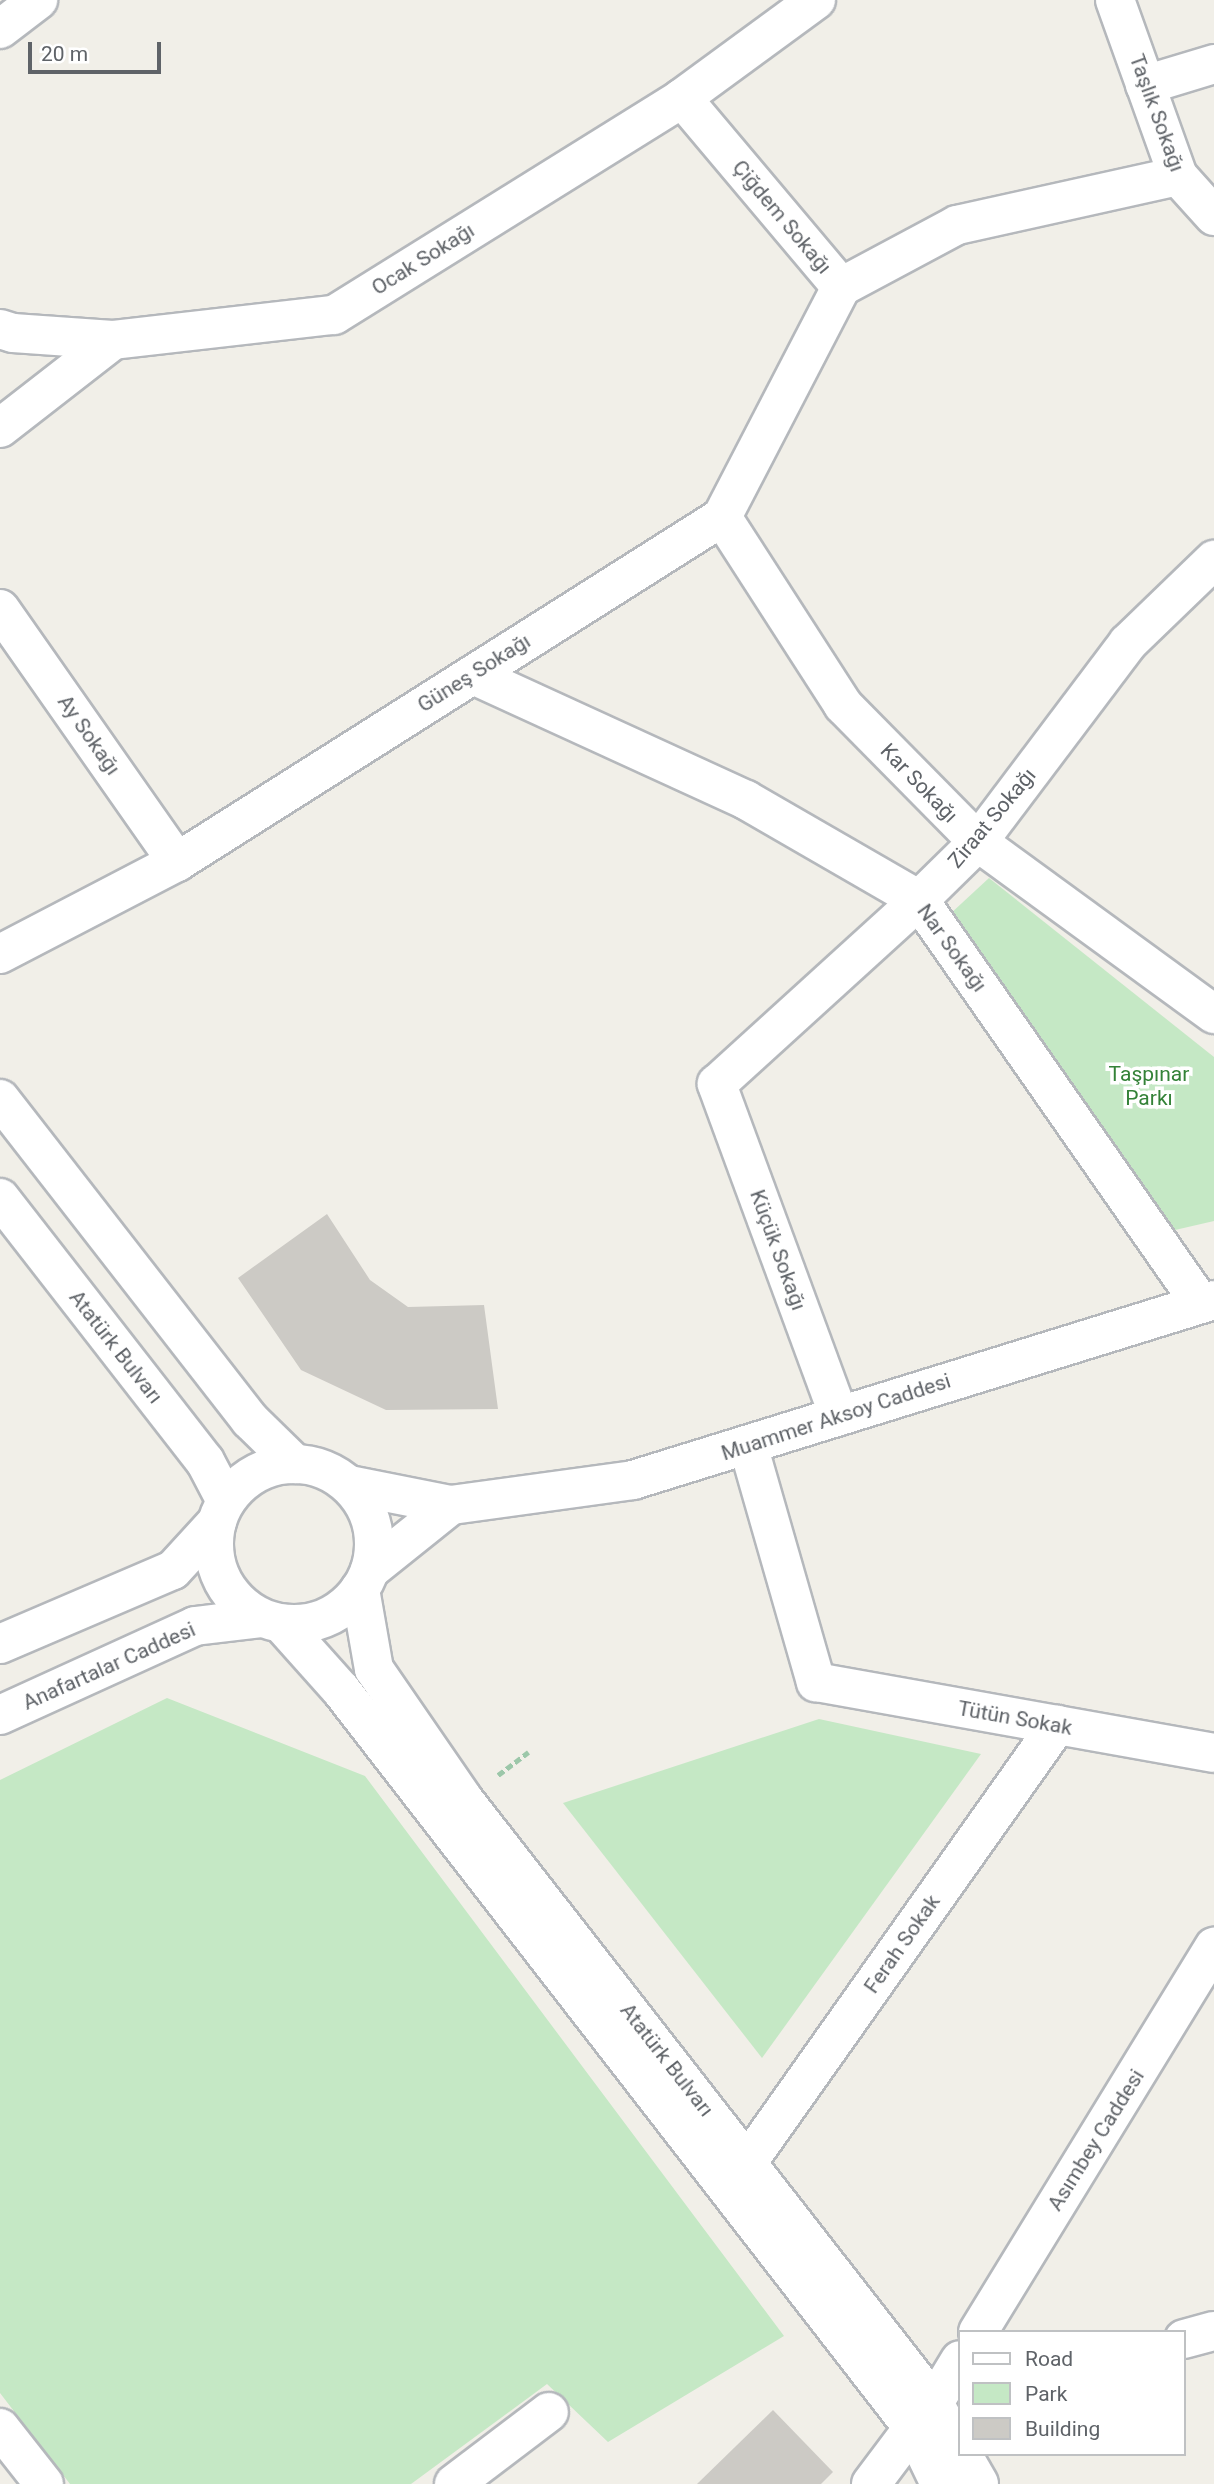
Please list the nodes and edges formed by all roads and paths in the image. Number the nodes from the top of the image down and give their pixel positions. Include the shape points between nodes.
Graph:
1 (38, 0) edge
2 (1115, 0) edge
3 (795, 5) edge
4 (0, 29) edge
5 (1214, 64) edge
6 (1146, 85) junction
7 (682, 97) junction
8 (1178, 176) junction
9 (1214, 216) edge
10 (841, 287) junction
11 (0, 329) edge
12 (113, 340) junction
13 (0, 428) edge
14 (722, 517) junction
15 (1214, 559) edge
16 (0, 608) edge
17 (473, 675) junction
18 (978, 842) junction
19 (177, 862) junction
20 (919, 900) junction
21 (0, 954) edge
22 (1214, 1014) edge
23 (717, 1084) joint
24 (0, 1098) edge
25 (0, 1198) edge
26 (1206, 1301) edge
27 (839, 1416) junction
28 (748, 1445) junction
29 (295, 1464) junction
30 (349, 1485) junction
31 (451, 1506) junction
32 (221, 1511) junction
33 (365, 1580) junction
34 (271, 1621) junction
35 (0, 1644) edge
36 (0, 1714) edge
37 (1057, 1725) junction
38 (528, 1752) dead end
39 (1214, 1753) edge
40 (497, 1776) dead end
41 (1214, 1947) edge
42 (747, 2163) junction
43 (979, 2330) edge
44 (1214, 2331) edge
45 (1186, 2338) edge
46 (958, 2364) edge
47 (936, 2409) edge
48 (549, 2412) dead end
49 (0, 2428) edge
50 (958, 2447) edge
51 (963, 2456) edge
52 (44, 2484) edge
53 (454, 2484) edge
54 (871, 2484) edge
55 (940, 2484) edge
56 (979, 2484) edge

1 - 4 street
2 - 6 street, Taşlık Sokağı
3 - 7 street, Ocak Sokağı
5 - 6 street
6 - 8 street, Taşlık Sokağı
7 - 10 street, Çiğdem Sokağı
7 - 12 street, Ocak Sokağı via 334,315
8 - 9 street, Taşlık Sokağı
8 - 10 street, Çiğdem Sokağı via 957,225
10 - 14 street
11 - 12 street, Ocak Sokağı
12 - 13 street
14 - 17 street, Güneş Sokağı
14 - 18 street, Kar Sokağı via 843,705
15 - 18 street, Ziraat Sokağı via 1128,643
16 - 19 street, Ay Sokağı
17 - 19 street, Güneş Sokağı
17 - 20 street, Nar Sokağı via 746,800
18 - 20 street, Ziraat Sokağı
18 - 22 street, Kar Sokağı
19 - 21 street, Güneş Sokağı
20 - 23 street, Ziraat Sokağı
20 - 26 street, Nar Sokağı
23 - 27 street, Küçük Sokağı
24 - 29 street via 250,1420
25 - 32 street, Atatürk Bulvarı via 205,1461
26 - 27 street, Muammer Aksoy Caddesi
27 - 28 street, Muammer Aksoy Caddesi
28 - 31 street, Muammer Aksoy Caddesi via 633,1480
28 - 37 street, Tütün Sokak via 816,1682
29 - 30 street via 330,1472
29 - 32 street via 261,1471 241,1483
30 - 31 street
30 - 33 street via 372,1525 374,1548
31 - 33 street
32 - 34 street via 214,1545 217,1569 242,1606
32 - 35 street via 173,1570
33 - 34 street via 345,1606 326,1618 305,1624
33 - 42 street, Atatürk Bulvarı via 374,1669 478,1819
34 - 36 street, Anafartalar Caddesi via 195,1626
34 - 47 street via 341,1690
37 - 39 street, Tütün Sokak
37 - 42 street, Ferah Sokak
38 - 40 path
41 - 43 street, Asımbey Caddesi
42 - 47 street, Atatürk Bulvarı
44 - 45 street
46 - 47 street
47 - 50 street, Atatürk Bulvarı
47 - 54 street
47 - 55 street
48 - 53 street
49 - 52 street
51 - 56 street, Atatürk Bulvarı

